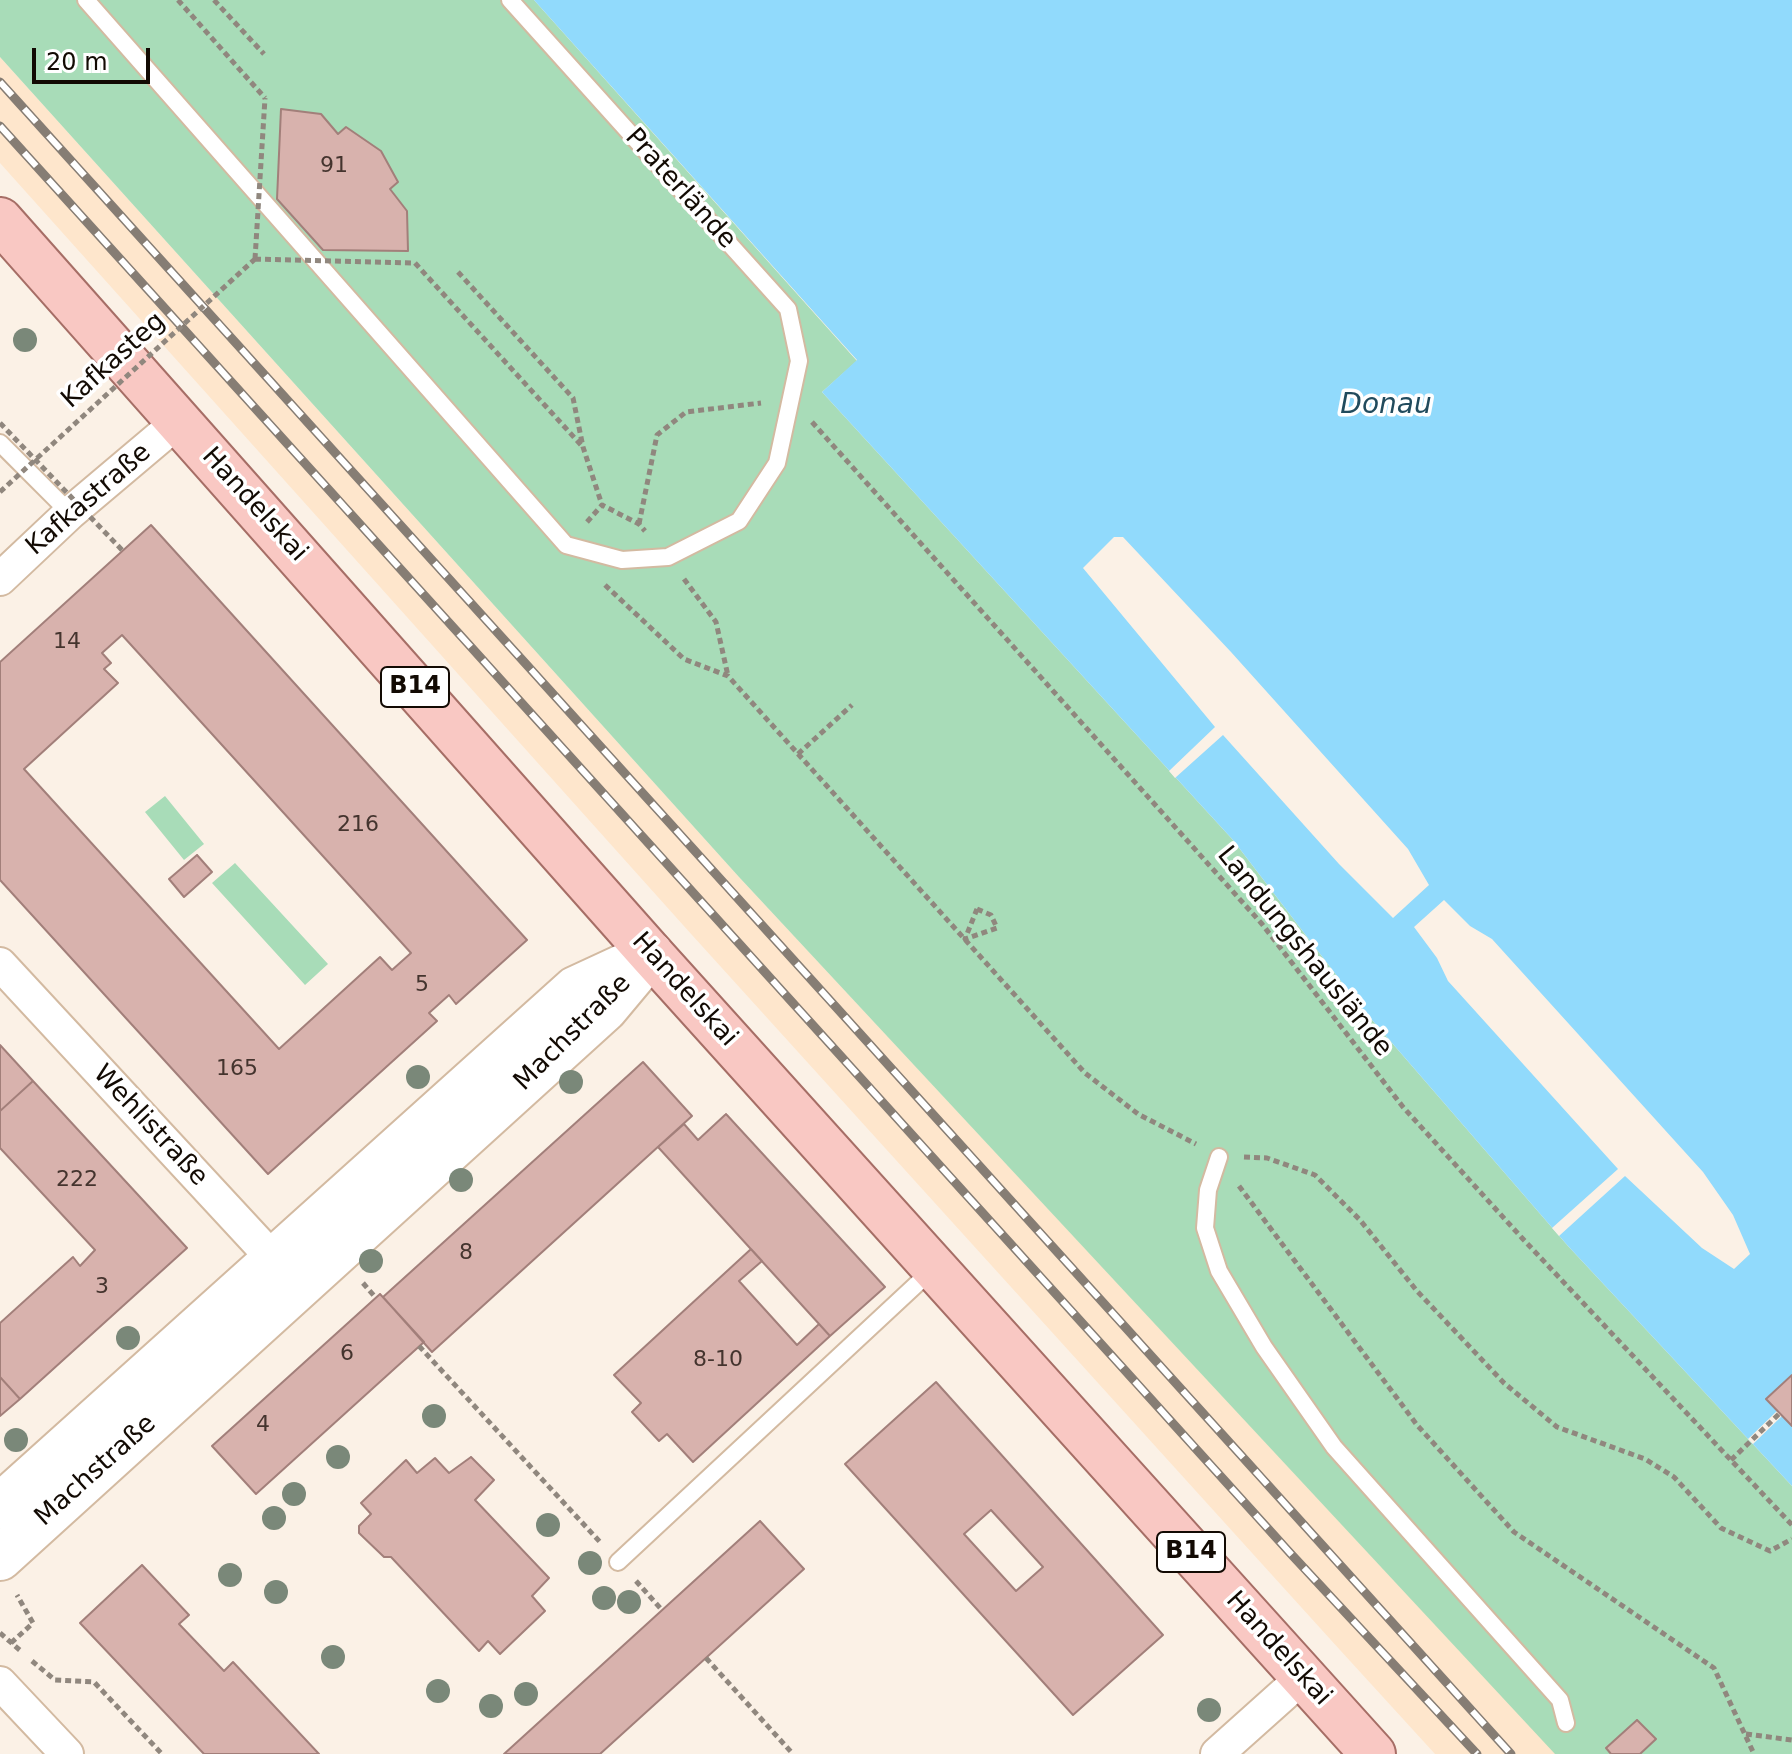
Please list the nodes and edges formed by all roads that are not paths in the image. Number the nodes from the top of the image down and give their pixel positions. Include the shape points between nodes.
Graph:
1 (86, 0) edge
2 (510, 0) edge
3 (0, 220) edge
4 (179, 421) junction
5 (0, 443) edge
6 (70, 513) junction
7 (0, 579) edge
8 (651, 954) junction
9 (0, 964) edge
10 (1219, 1157) road end
11 (934, 1268) junction
12 (286, 1272) junction
13 (0, 1506) edge
14 (618, 1562) road end
15 (6, 1573) edge
16 (1303, 1677) junction
17 (0, 1683) edge
18 (1566, 1723) dead end
19 (67, 1754) edge
20 (1217, 1754) edge
21 (1373, 1754) edge

1 - 2 lane, Praterlände via 566,545 622,560 668,557 739,521 777,463 799,361 788,309
3 - 4 main road, Handelskai / B14
4 - 6 street, Kafkastraße
4 - 8 main road, Handelskai / B14
5 - 6 lane
6 - 7 street, Kafkastraße
8 - 11 main road, Handelskai / B14
8 - 12 main road, Machstraße via 575,989
9 - 12 street, Wehlistraße
10 - 18 lane via 1208,1190 1205,1228 1219,1271 1264,1347 1334,1447 1560,1700
11 - 14 lane
11 - 16 main road, Handelskai / B14
12 - 13 main road, Machstraße
12 - 15 main road, Machstraße
16 - 20 street
16 - 21 main road, Handelskai / B14
17 - 19 street

